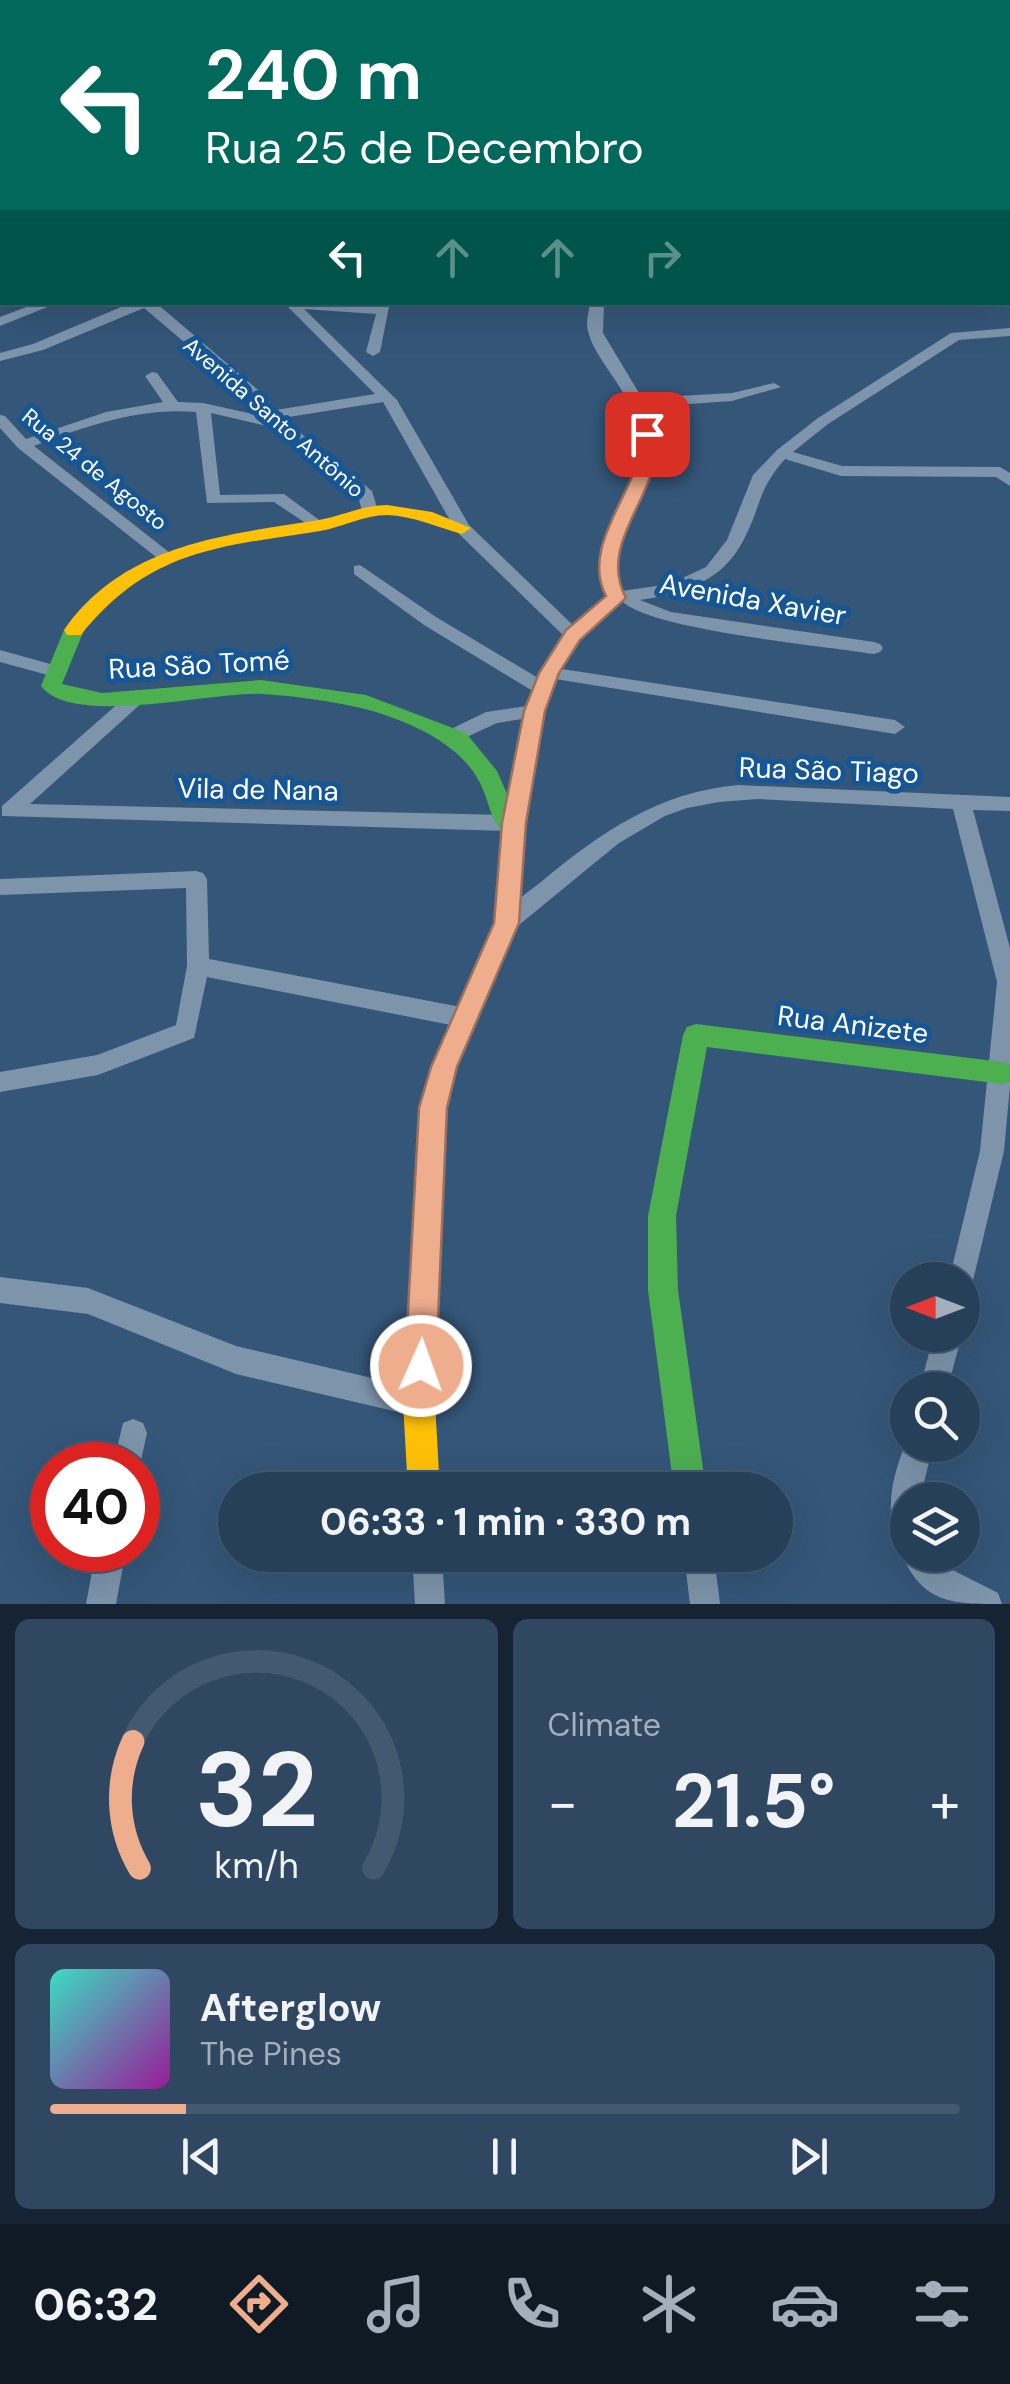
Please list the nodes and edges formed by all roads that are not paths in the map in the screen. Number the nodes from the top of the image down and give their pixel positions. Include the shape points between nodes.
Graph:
1 (46, 305) edge
2 (139, 305) edge
3 (149, 305) edge
4 (291, 305) edge
5 (316, 305) edge
6 (596, 305) edge
7 (0, 322) edge
8 (1010, 332) edge
9 (373, 352) dead end
10 (0, 357) edge
11 (152, 376) dead end
12 (774, 387) dead end
13 (386, 398) junction
14 (638, 403) junction
15 (174, 407) junction
16 (204, 408) junction
17 (0, 420) edge
18 (276, 420) junction
19 (23, 445) junction
20 (782, 453) junction
21 (1010, 481) edge
22 (370, 511) junction
23 (316, 526) junction
24 (462, 528) junction
25 (162, 553) junction
26 (360, 570) dead end
27 (621, 597) junction
28 (573, 635) junction
29 (874, 648) dead end
30 (0, 656) edge
31 (54, 671) junction
32 (542, 691) junction
33 (138, 696) junction
34 (895, 727) dead end
35 (456, 735) junction
36 (960, 802) junction
37 (1010, 804) edge
38 (510, 823) junction
39 (0, 887) edge
40 (506, 923) junction
41 (198, 966) junction
42 (1009, 982) edge
43 (466, 1018) junction
44 (1007, 1031) edge
45 (1002, 1074) junction
46 (0, 1082) edge
47 (967, 1262) edge
48 (0, 1290) edge
49 (420, 1403) junction
50 (132, 1434) dead end
51 (131, 1442) edge
52 (423, 1472) edge
53 (688, 1472) edge
54 (107, 1572) edge
55 (429, 1572) edge
56 (700, 1572) edge
57 (927, 1572) edge
58 (102, 1604) edge
59 (430, 1604) edge
60 (705, 1604) edge
61 (988, 1604) edge

1 - 7 street
2 - 10 street
3 - 18 street, Avenida Santo Antônio
4 - 13 street
5 - 9 street via 384,310
6 - 14 street via 594,330
8 - 20 street via 956,336 822,420
11 - 15 street
12 - 14 street via 732,397
13 - 18 street
13 - 24 street via 412,432
14 - 27 street via 649,449 607,557 608,583
15 - 16 street
15 - 19 street via 91,420
16 - 18 street
16 - 23 street via 213,500 278,497
17 - 19 street, Rua 24 de Agosto
18 - 22 street, Avenida Santo Antônio via 356,484
19 - 25 street, Rua 24 de Agosto
20 - 21 street via 854,472 993,472
20 - 27 street via 760,478 727,558 694,581
22 - 23 street
22 - 24 street, Avenida Santo Antônio
23 - 25 street
24 - 28 street
25 - 31 street via 95,605
26 - 32 street
27 - 28 street
27 - 29 street, Avenida Xavier via 669,617
28 - 32 street
30 - 31 street
31 - 33 street, Rua São Tomé via 51,686 59,695
32 - 34 street
32 - 35 street
32 - 38 street
33 - 35 street, Rua São Tomé via 262,686 308,690 393,710
33 - 38 street, Vila de Nana via 9,811
35 - 38 street via 489,777
36 - 37 street, Rua São Tiago
36 - 40 street, Rua São Tiago via 772,792 681,802 591,856
36 - 42 street
38 - 40 street
39 - 41 street via 196,878
40 - 43 street
41 - 43 street
41 - 46 street via 186,1030 98,1065
42 - 44 street
43 - 49 street via 444,1067 428,1147
44 - 45 street
45 - 47 street via 985,1195
45 - 53 street, Rua Anizete via 696,1035 662,1216 663,1290
48 - 49 street via 88,1300 236,1360
49 - 52 street
50 - 51 street
54 - 58 street
55 - 59 street
56 - 60 street
57 - 61 street

